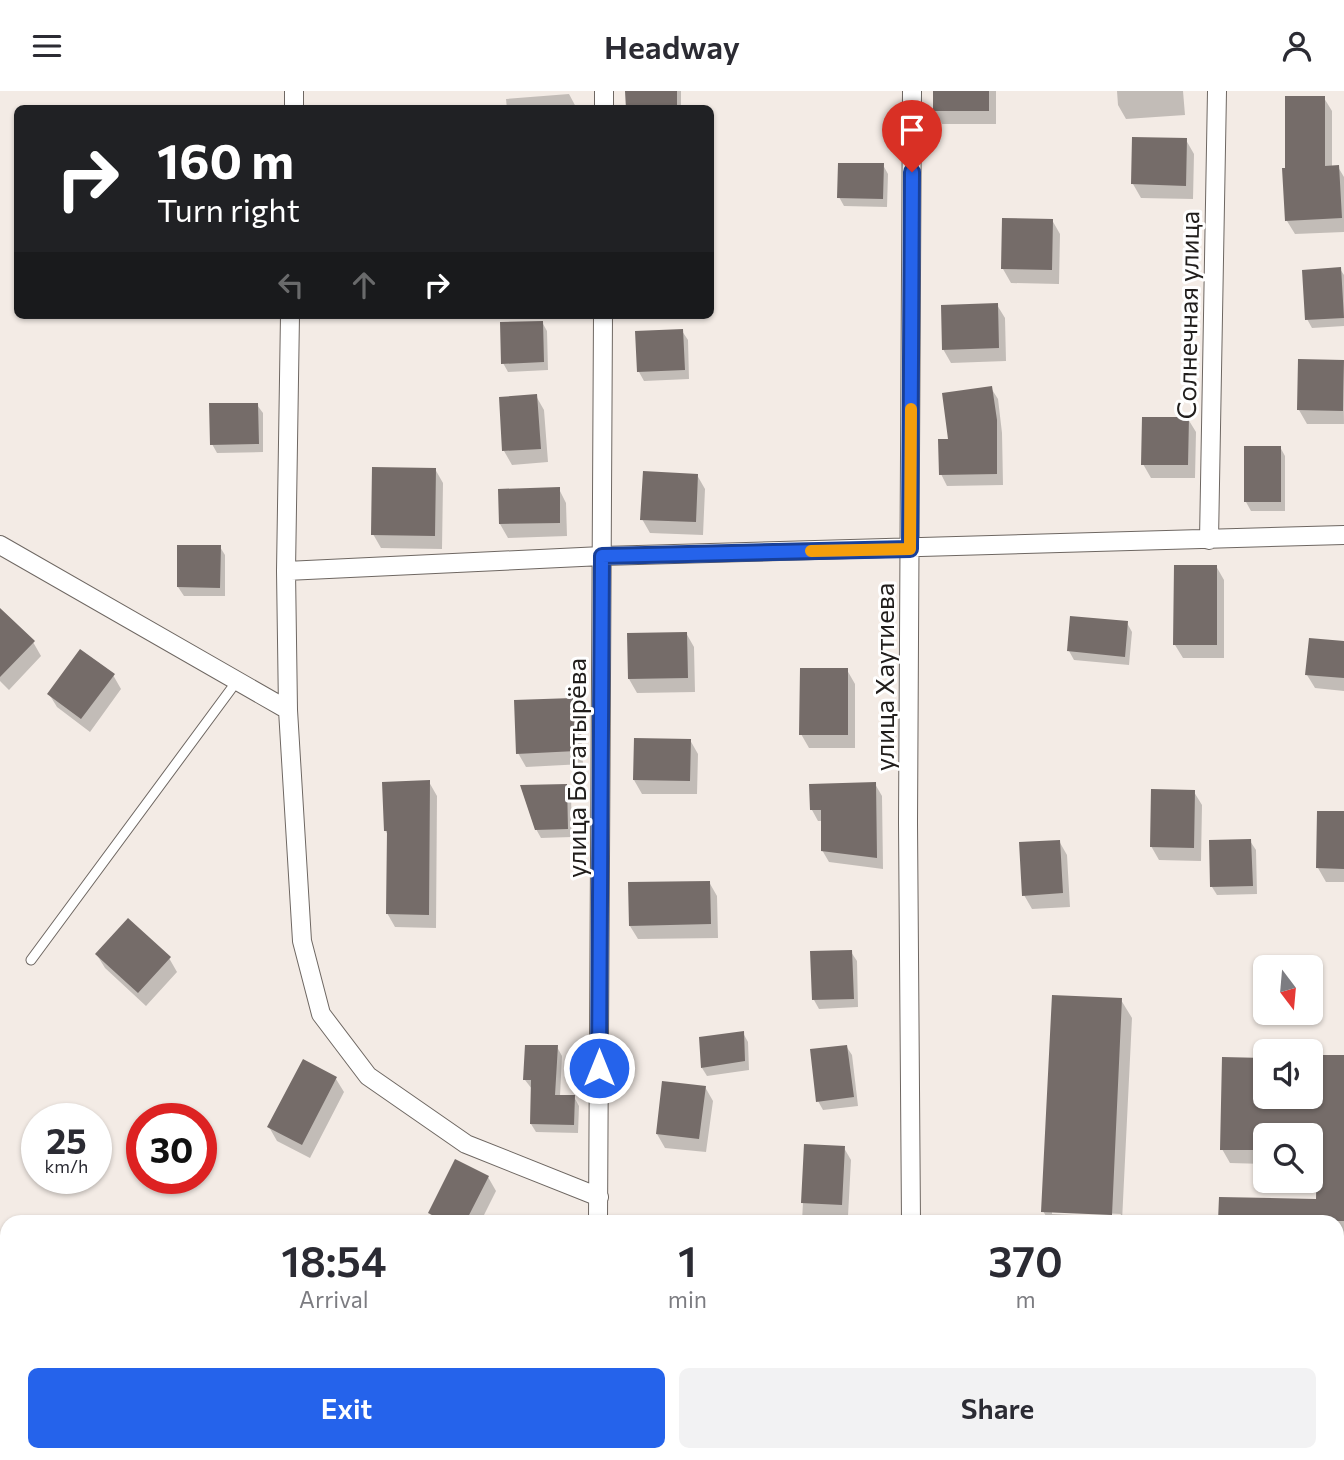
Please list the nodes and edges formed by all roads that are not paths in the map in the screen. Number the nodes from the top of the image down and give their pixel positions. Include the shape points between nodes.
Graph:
1 (912, 91) edge
2 (1217, 91) edge
3 (290, 319) edge
4 (603, 319) edge
5 (1344, 535) edge
6 (1209, 540) junction
7 (0, 545) edge
8 (910, 549) junction
9 (602, 556) junction
10 (286, 571) junction
11 (237, 681) junction
12 (288, 710) junction
13 (31, 960) dead end
14 (598, 1197) junction
15 (598, 1215) edge
16 (911, 1215) edge

1 - 8 street, улица Хаутиева
2 - 6 street, Солнечная улица
3 - 10 street
4 - 9 street, улица Богатырёва
5 - 6 street
6 - 8 street
7 - 11 street
8 - 9 street
8 - 16 street, улица Хаутиева
9 - 10 street
9 - 14 street, улица Богатырёва
10 - 12 street
11 - 12 street
11 - 13 lane
12 - 14 street via 302,941 321,1014 368,1076 466,1144
14 - 15 street, улица Богатырёва

